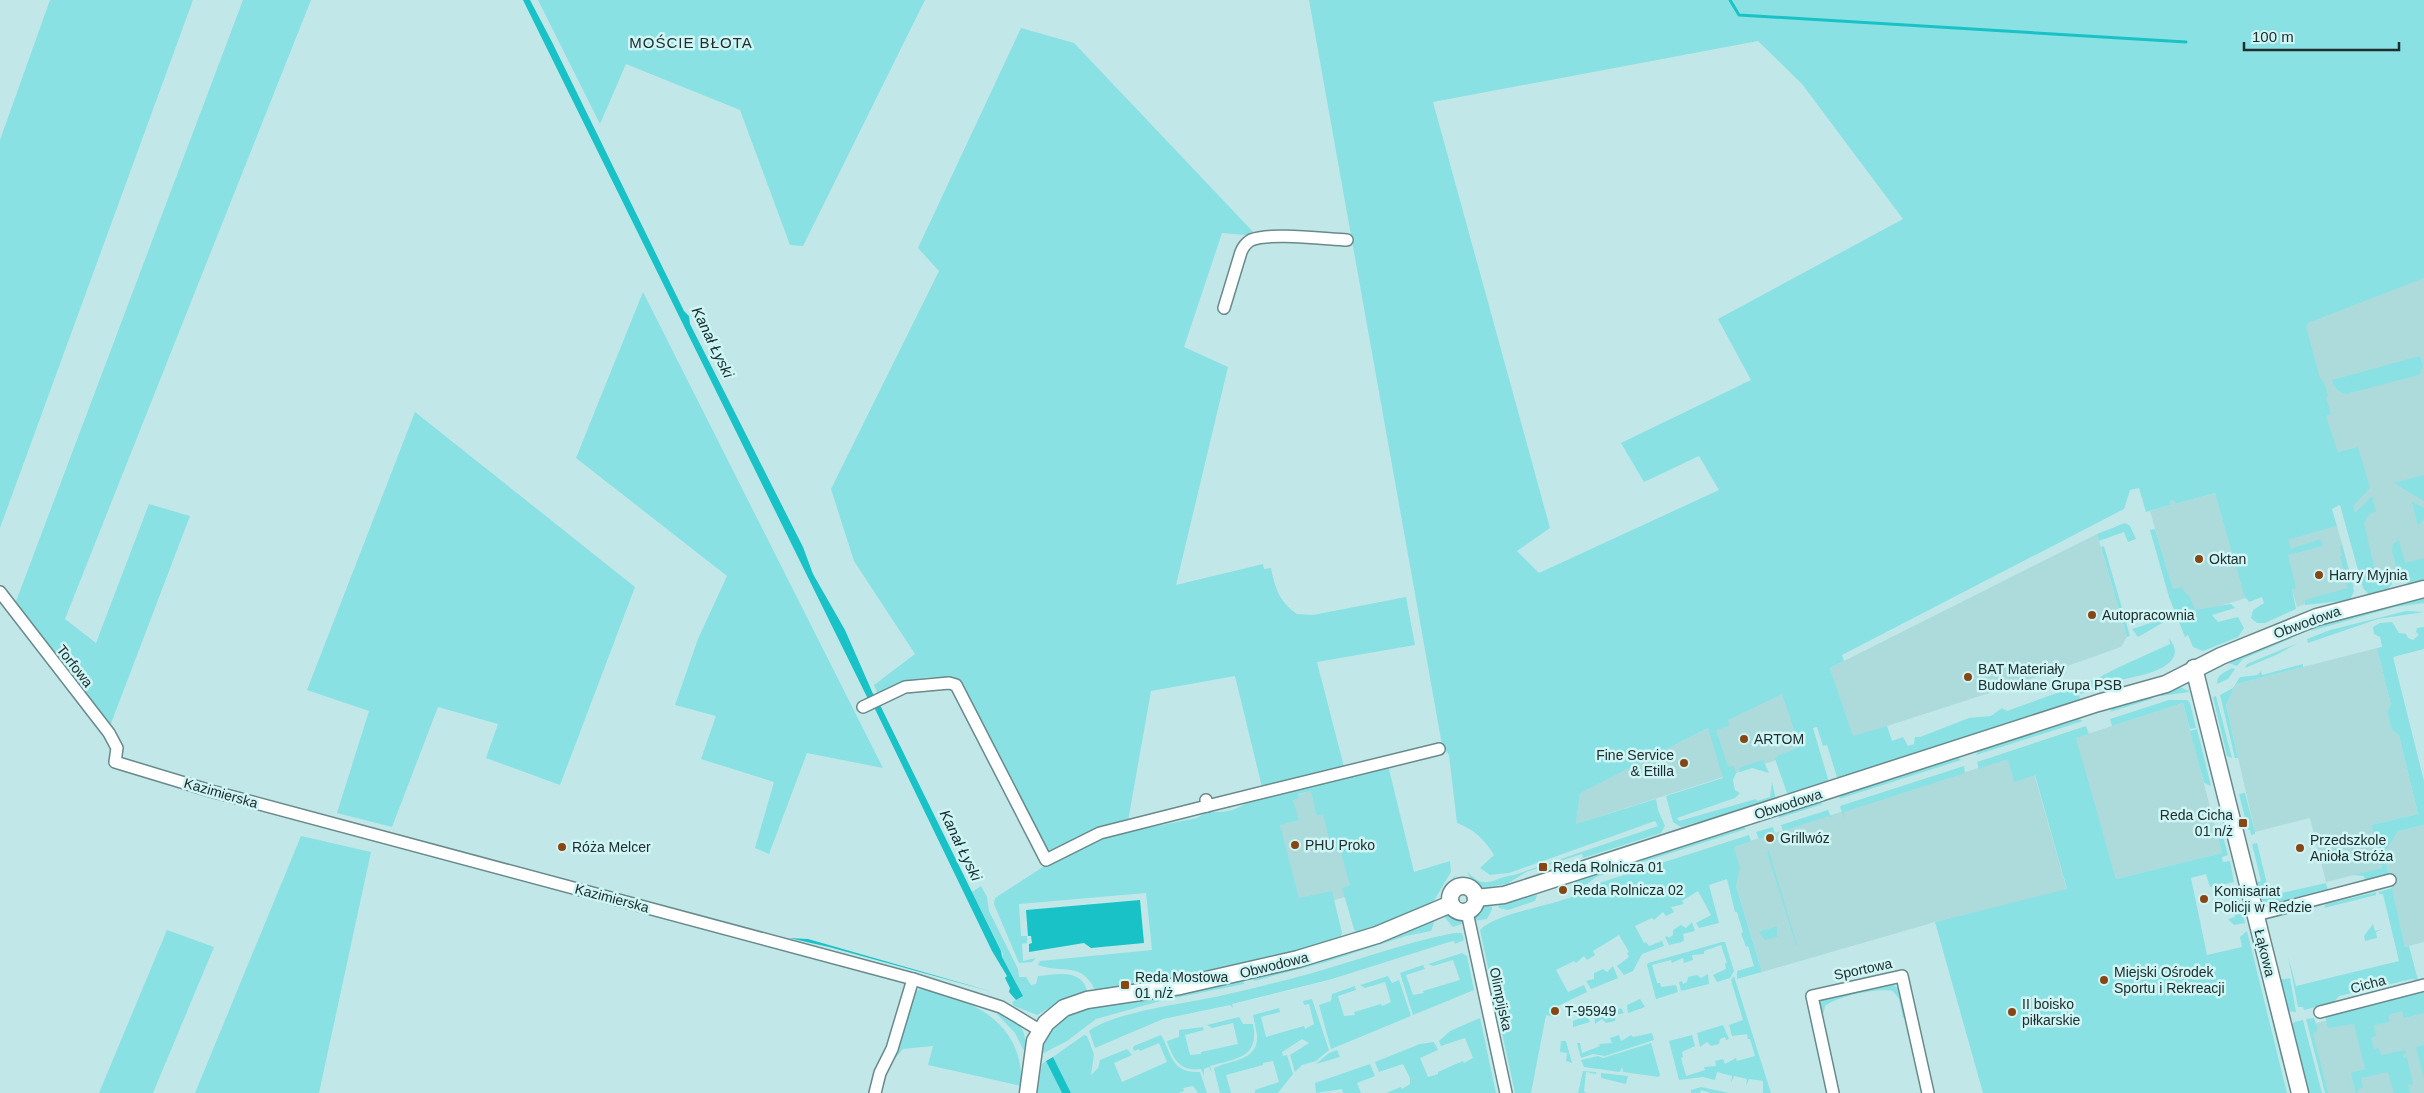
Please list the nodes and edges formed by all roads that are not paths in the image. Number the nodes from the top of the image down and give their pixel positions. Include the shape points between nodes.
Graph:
1 (1347, 240) dead end
2 (1224, 308) dead end
3 (2424, 589) edge
4 (0, 592) edge
5 (2194, 668) junction
6 (863, 707) dead end
7 (1439, 749) dead end
8 (115, 762) joint
9 (2390, 880) dead end
10 (1451, 904) junction
11 (1471, 905) junction
12 (2256, 915) junction
13 (912, 979) junction
14 (2424, 985) edge
15 (2320, 1012) dead end
16 (1041, 1031) junction
17 (875, 1093) edge
18 (1028, 1093) edge
19 (1506, 1093) edge
20 (1833, 1093) edge
21 (1928, 1093) edge
22 (2300, 1093) edge

1 - 2 street via 1251,240 1240,252
3 - 5 main road, Obwodowa via 2317,616
4 - 8 street, Torfowa via 109,733 117,748
5 - 11 main road, Obwodowa via 2166,684
5 - 12 main road, Łąkowa
6 - 7 street via 905,688 949,683 956,686 1046,860 1100,833 1206,803
8 - 13 street, Kazimierska
9 - 12 street
10 - 11 main road via 1458,911
10 - 11 main road via 1452,893 1461,887 1469,888
10 - 16 main road, Obwodowa via 1377,935 1298,959 1209,980 1074,1004 1055,1014
11 - 19 street, Olimpijska
12 - 22 main road, Łąkowa
13 - 16 street, Kazimierska via 1002,1007
13 - 17 street via 892,1049 880,1073
14 - 15 street, Cicha
16 - 18 main road via 1035,1042
20 - 21 street, Sportowa via 1812,996 1902,976

